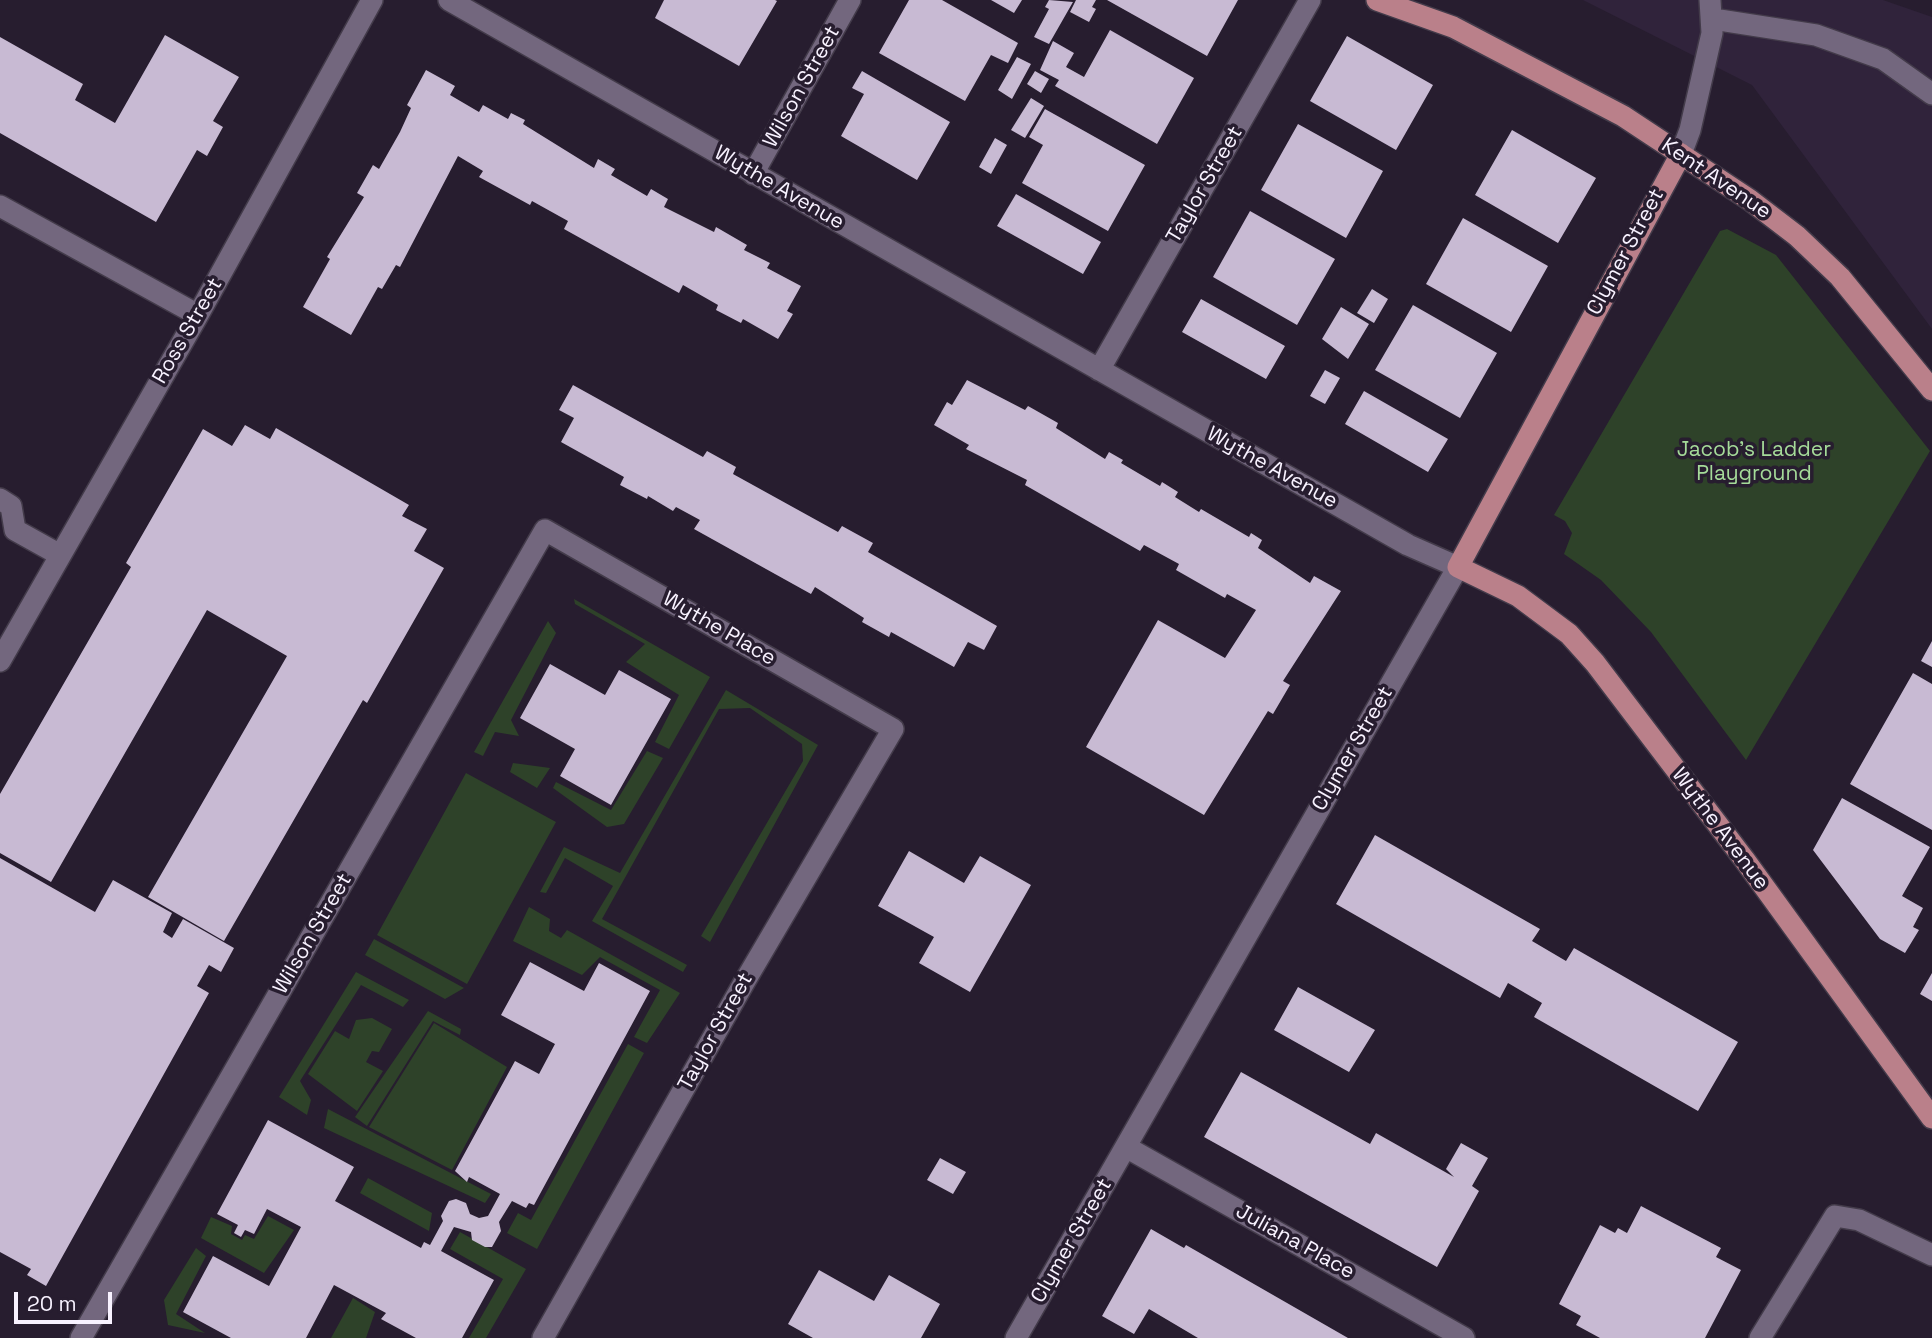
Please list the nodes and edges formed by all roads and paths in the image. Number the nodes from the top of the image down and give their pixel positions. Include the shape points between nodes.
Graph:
1 (372, 0) edge
2 (449, 0) edge
3 (850, 0) edge
4 (1310, 0) edge
5 (1377, 0) edge
6 (1426, 0) edge
7 (1712, 9) edge
8 (1453, 27) junction
9 (1932, 94) edge
10 (1681, 154) junction
11 (754, 174) junction
12 (0, 206) edge
13 (198, 315) junction
14 (1099, 370) junction
15 (1932, 390) edge
16 (0, 499) edge
17 (545, 530) joint
18 (60, 555) junction
19 (1458, 567) junction
20 (0, 661) edge
21 (893, 729) joint
22 (1932, 1118) edge
23 (1126, 1147) junction
24 (1932, 1255) edge
25 (81, 1338) edge
26 (543, 1338) edge
27 (1016, 1338) edge
28 (1464, 1338) edge
29 (1760, 1338) edge

1 - 13 street, Ross Street
2 - 11 street, Wythe Avenue
3 - 11 street, Wilson Street
4 - 14 street, Taylor Street
5 - 8 main road, Kent Avenue
6 - 8 main road, Kent Avenue
7 - 9 street via 1816,35 1883,59
7 - 10 street via 1690,130
8 - 10 main road, Kent Avenue via 1623,116
10 - 15 main road, Kent Avenue via 1750,200 1819,255 1864,303
10 - 19 main road, Clymer Street
11 - 14 street, Wythe Avenue
12 - 13 street
13 - 18 street, Ross Street
14 - 19 street, Wythe Avenue via 1408,545
16 - 18 street via 11,506 15,530
17 - 21 street, Wythe Place
17 - 25 street, Wilson Street
18 - 20 street, Ross Street
19 - 22 main road, Wythe Avenue via 1518,596 1569,634 1595,663
19 - 23 street, Clymer Street
21 - 26 street, Taylor Street
23 - 27 street, Clymer Street
23 - 28 street, Juliana Place
24 - 29 street via 1859,1220 1835,1216

